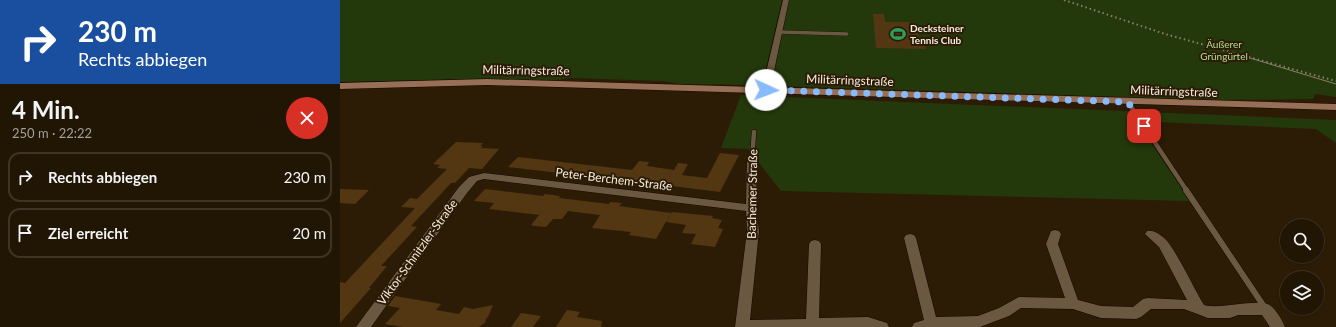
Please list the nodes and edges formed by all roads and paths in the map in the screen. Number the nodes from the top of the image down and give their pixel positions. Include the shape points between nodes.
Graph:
1 (786, 0) edge
2 (780, 32) junction
3 (847, 34) dead end
4 (340, 86) edge
5 (766, 90) junction
6 (1128, 102) junction
7 (1336, 107) edge
8 (754, 132) dead end
9 (752, 160) joint
10 (473, 179) joint
11 (751, 208) junction
12 (1055, 234) dead end
13 (1151, 234) dead end
14 (910, 238) dead end
15 (815, 244) dead end
16 (1074, 304) junction
17 (1199, 309) junction
18 (1266, 309) junction
19 (932, 325) edge
20 (811, 326) edge
21 (363, 327) edge
22 (742, 327) edge
23 (882, 327) edge
24 (919, 327) edge
25 (1278, 327) edge

1 - 2 street
2 - 3 lane
2 - 5 street
4 - 5 main road, Militärringstraße via 487,82
5 - 6 main road, Militärringstraße
6 - 7 main road, Militärringstraße
6 - 18 lane
8 - 9 lane, Bachemer Straße
9 - 11 street, Bachemer Straße
10 - 11 street, Peter-Berchem-Straße via 484,176
10 - 21 street, Viktor-Schnitzler-Straße
11 - 22 street, Bachemer Straße via 753,231
12 - 16 street via 1052,244
13 - 17 street via 1164,244
14 - 19 street
15 - 20 street
16 - 17 street via 1101,312 1136,313 1148,303 1184,304
16 - 19 street via 1019,302 1004,312 978,322
17 - 18 street via 1208,312 1230,312 1237,309
18 - 25 street
19 - 24 street
20 - 22 street
20 - 23 street via 868,323

